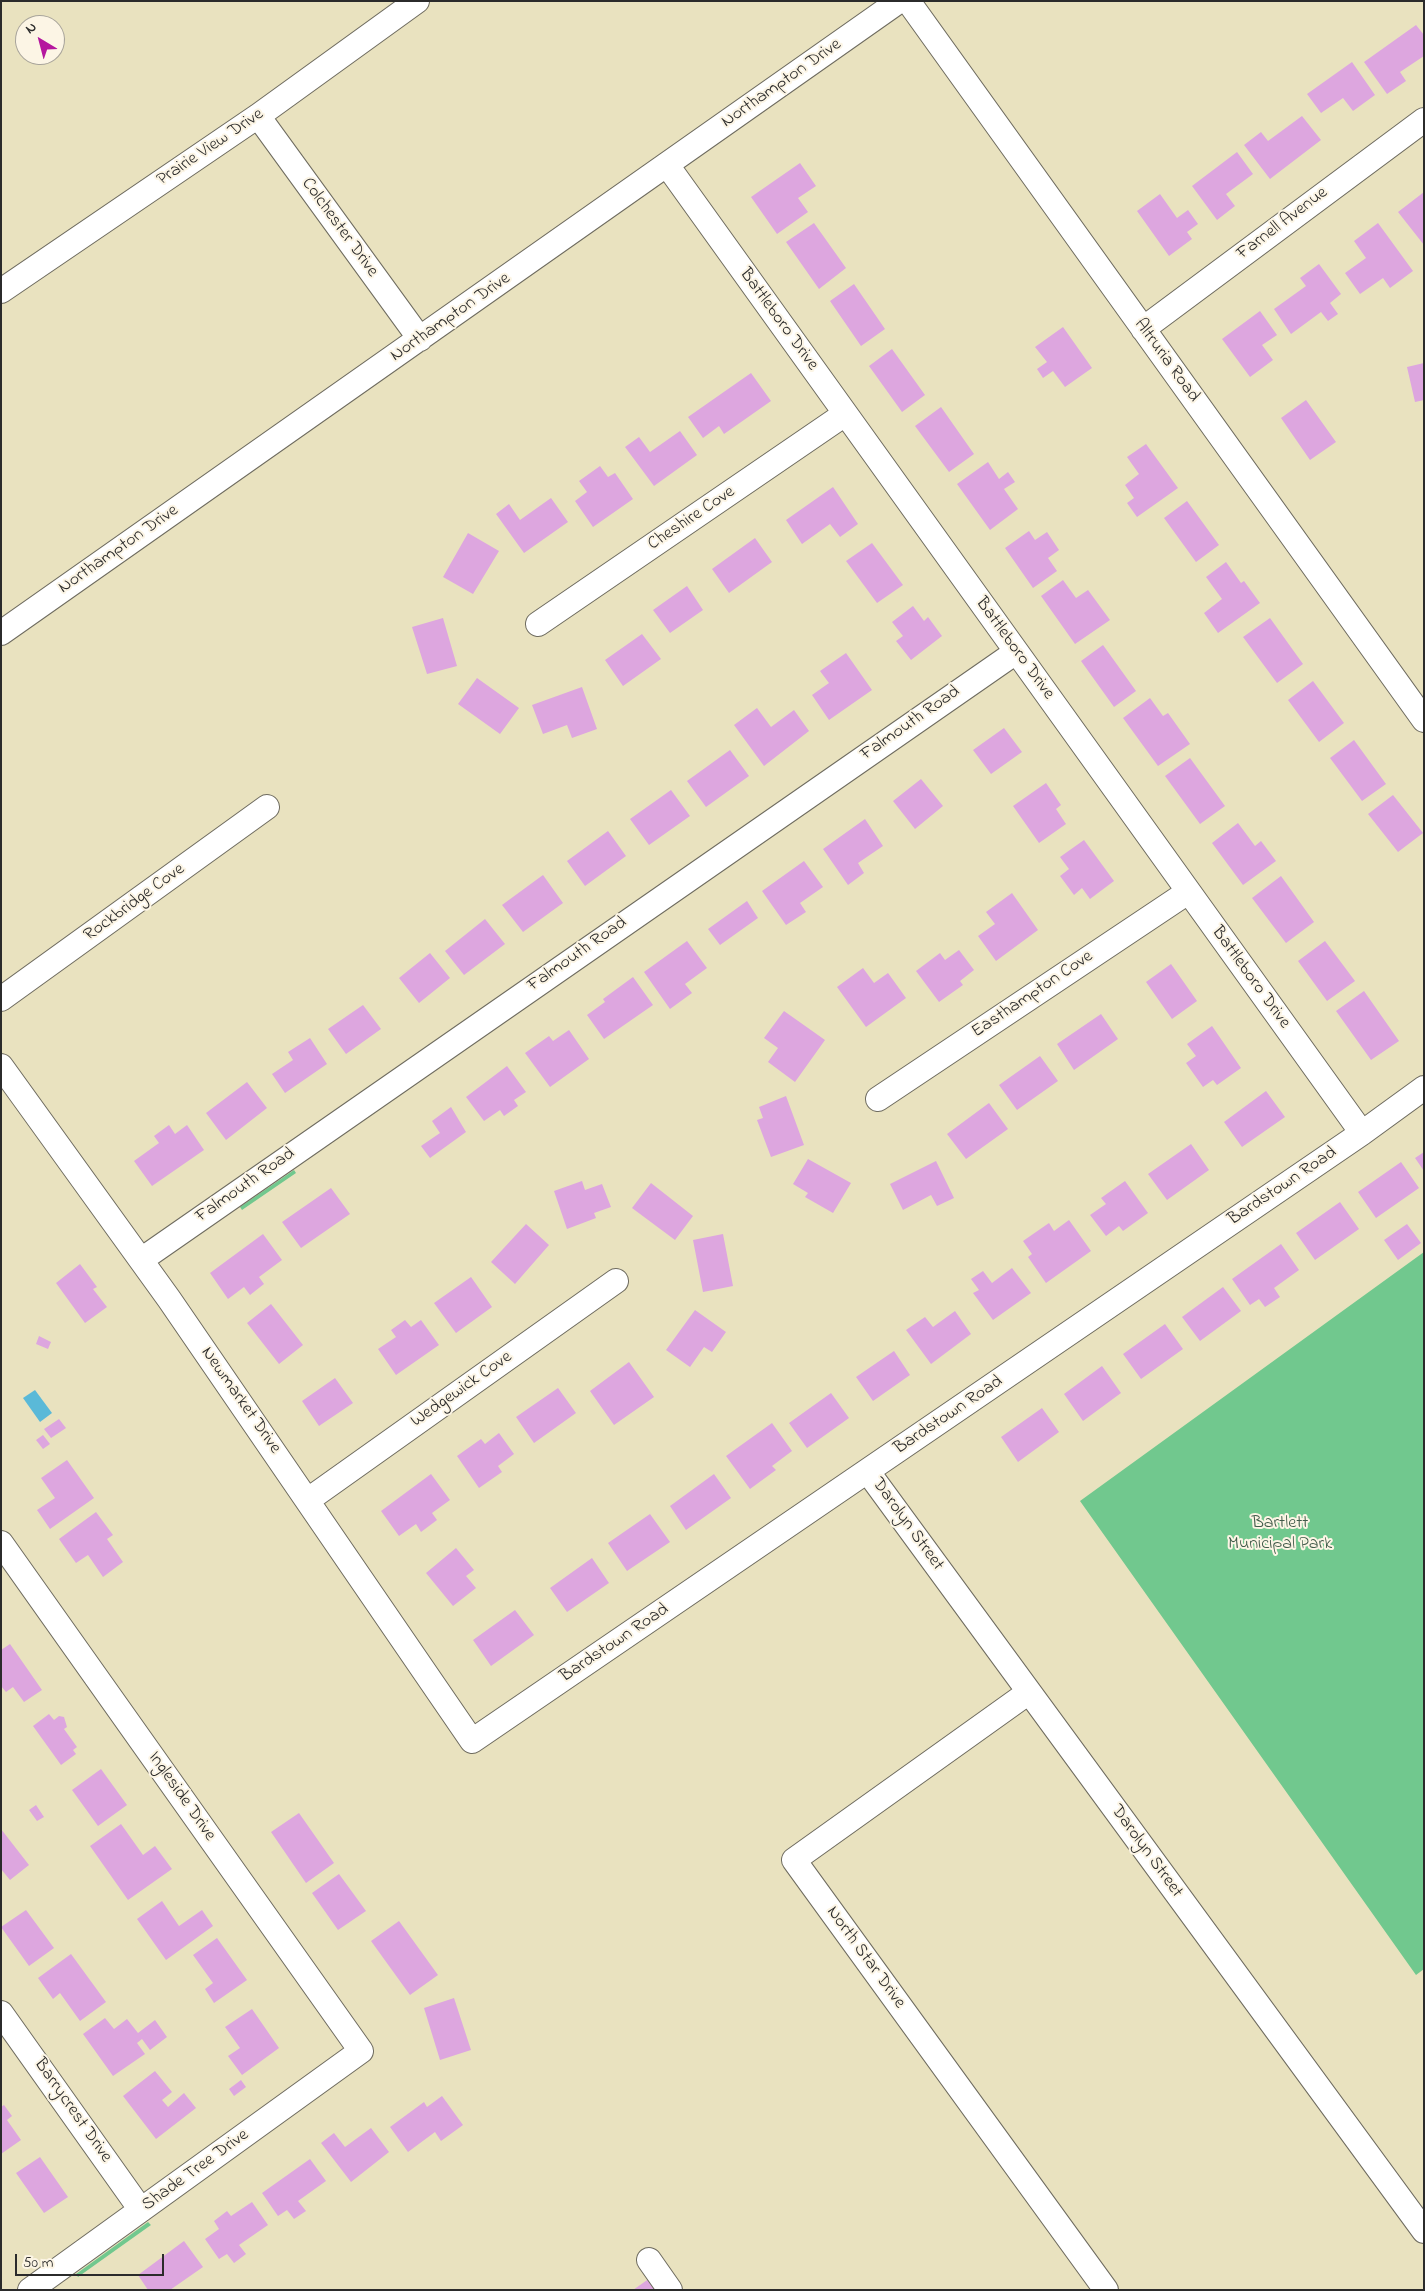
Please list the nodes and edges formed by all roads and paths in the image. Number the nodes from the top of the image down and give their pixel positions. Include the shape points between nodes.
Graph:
1 (417, 1) edge
2 (899, 1) edge
3 (908, 1) edge
4 (258, 116) junction
5 (1424, 120) edge
6 (667, 165) junction
7 (1, 291) edge
8 (1143, 329) junction
9 (420, 339) junction
10 (845, 414) junction
11 (538, 624) dead end
12 (1, 633) edge
13 (1016, 652) junction
14 (1424, 720) edge
15 (267, 807) dead end
16 (1188, 892) junction
17 (1, 999) edge
18 (1, 1066) edge
19 (1424, 1088) edge
20 (878, 1099) dead end
21 (1362, 1134) junction
22 (142, 1260) junction
23 (616, 1281) dead end
24 (868, 1472) junction
25 (308, 1500) junction
26 (1, 1543) edge
27 (1029, 1692) junction
28 (472, 1740) joint
29 (1, 2013) edge
30 (360, 2051) joint
31 (141, 2210) junction
32 (1424, 2231) edge
33 (649, 2260) dead end
34 (30, 2290) edge
35 (670, 2290) edge
36 (1106, 2290) edge

1 - 4 street, Prairie View Drive
2 - 6 street, Northampton Drive
3 - 8 street, Altruria Road
4 - 7 street, Prairie View Drive
4 - 9 street, Colchester Drive
5 - 8 street, Farnell Avenue
6 - 9 street, Northampton Drive
6 - 10 street, Battleboro Drive
8 - 14 street, Altruria Road
9 - 12 street, Northampton Drive
10 - 11 street, Cheshire Cove
10 - 13 street, Battleboro Drive
13 - 16 street, Battleboro Drive
13 - 22 street, Falmouth Road
15 - 17 street, Rockbridge Cove
16 - 20 street, Easthampton Cove
16 - 21 street, Battleboro Drive
18 - 22 street, Newmarket Drive
19 - 21 street, Bardstown Road
21 - 24 street, Bardstown Road
22 - 25 street, Newmarket Drive
23 - 25 street, Wedgewick Cove
24 - 27 street, Darolyn Street
24 - 28 street, Bardstown Road
25 - 28 street, Newmarket Drive
26 - 30 street, Ingleside Drive
27 - 32 street, Darolyn Street
27 - 36 street, North Star Drive via 794,1860
29 - 31 street, Barrycrest Drive
30 - 31 street, Shade Tree Drive
31 - 34 street, Shade Tree Drive
33 - 35 street

